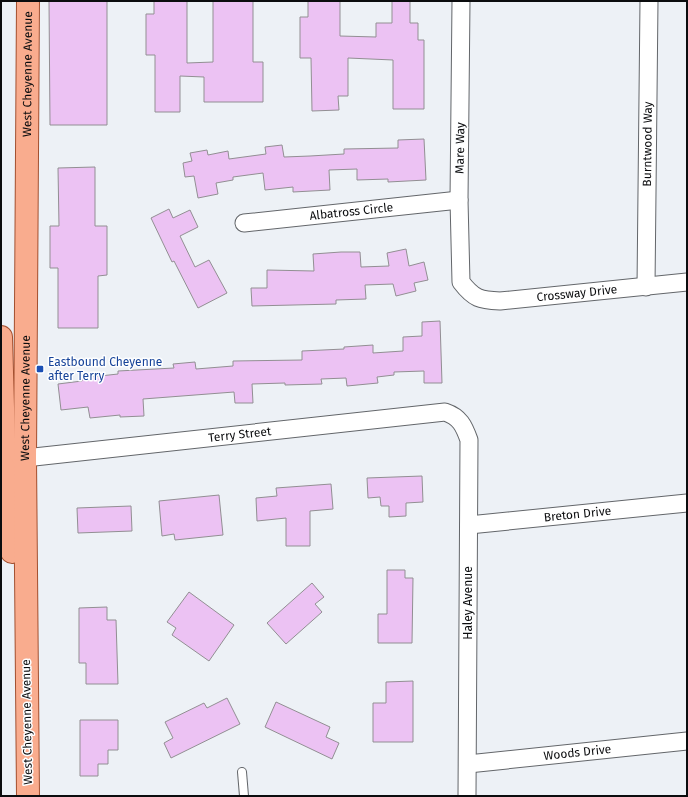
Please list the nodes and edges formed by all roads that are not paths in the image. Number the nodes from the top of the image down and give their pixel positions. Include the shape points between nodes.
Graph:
1 (28, 1) edge
2 (461, 1) edge
3 (649, 1) edge
4 (459, 200) junction
5 (244, 223) dead end
6 (687, 282) edge
7 (646, 287) junction
8 (469, 292) joint
9 (1, 337) edge
10 (454, 415) joint
11 (25, 458) junction
12 (1, 464) edge
13 (687, 503) edge
14 (469, 525) junction
15 (26, 659) junction
16 (687, 741) edge
17 (468, 764) junction
18 (242, 772) dead end
19 (28, 796) edge
20 (244, 796) edge
21 (467, 796) edge

1 - 11 main road, West Cheyenne Avenue
2 - 4 street, Mare Way
3 - 7 street, Burntwood Way
4 - 5 street, Albatross Circle
4 - 8 street, Mare Way via 461,282
6 - 7 street, Crossway Drive
7 - 8 street, Crossway Drive via 500,301 480,300
9 - 11 main road via 4,442 12,452
10 - 11 street, Terry Street via 445,412
10 - 14 street, Haley Avenue via 463,424 469,440
11 - 15 main road, West Cheyenne Avenue
12 - 15 main road via 7,472 17,631
13 - 14 street, Breton Drive
14 - 17 street, Haley Avenue
15 - 19 main road, West Cheyenne Avenue
16 - 17 street, Woods Drive
17 - 21 street, Haley Avenue
18 - 20 lane

